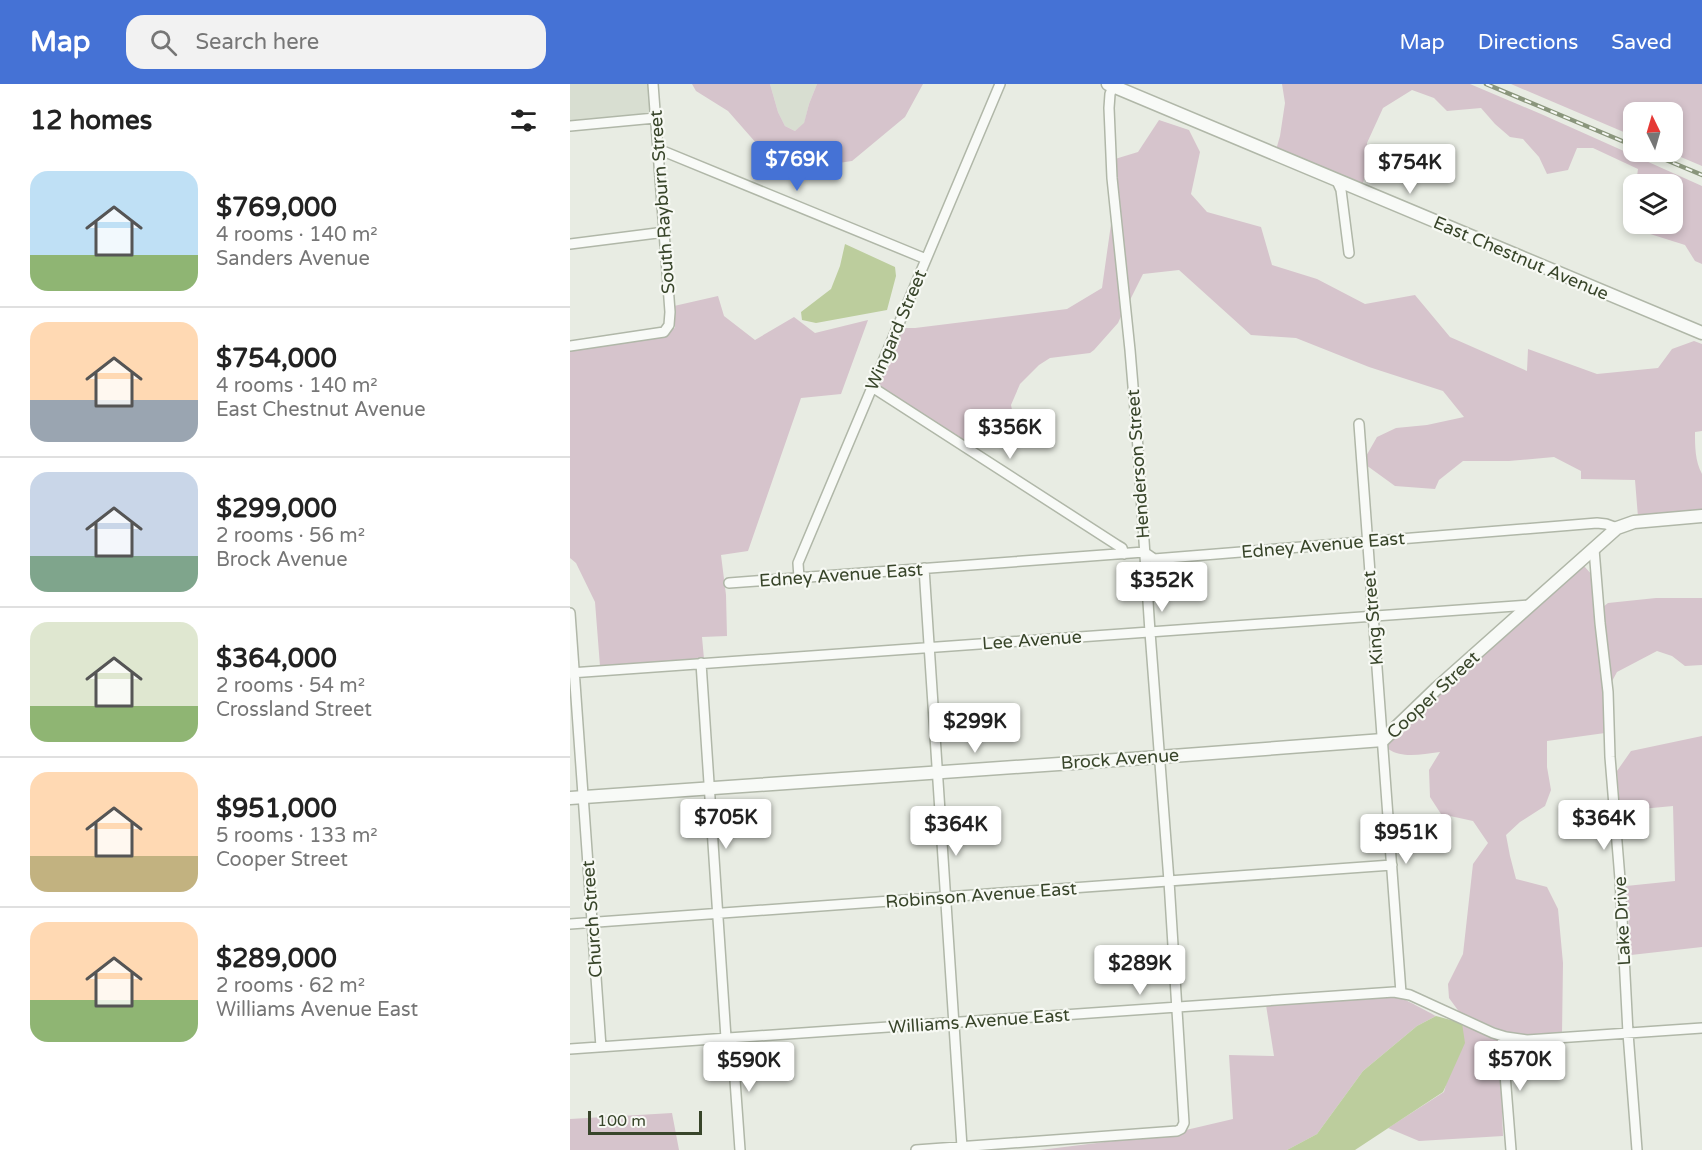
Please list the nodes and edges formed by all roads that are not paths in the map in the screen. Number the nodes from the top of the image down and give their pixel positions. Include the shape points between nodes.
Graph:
1 (652, 84) edge
2 (1000, 84) edge
3 (1110, 85) edge
4 (655, 118) junction
5 (570, 126) edge
6 (658, 149) junction
7 (1337, 181) junction
8 (665, 232) junction
9 (570, 244) edge
10 (1349, 252) dead end
11 (926, 259) junction
12 (1702, 333) edge
13 (570, 346) edge
14 (872, 387) junction
15 (1359, 424) dead end
16 (1702, 516) edge
17 (1617, 528) junction
18 (1367, 542) junction
19 (1594, 549) junction
20 (1144, 552) junction
21 (1124, 554) junction
22 (924, 568) junction
23 (799, 578) junction
24 (729, 583) dead end
25 (1530, 605) junction
26 (570, 613) edge
27 (1372, 616) junction
28 (1150, 632) junction
29 (929, 647) junction
30 (701, 663) junction
31 (572, 672) edge
32 (1383, 740) junction
33 (1160, 757) junction
34 (937, 772) junction
35 (708, 788) junction
36 (576, 797) edge
37 (1392, 865) junction
38 (1169, 881) junction
39 (945, 897) junction
40 (717, 914) junction
41 (592, 922) junction
42 (570, 924) edge
43 (1401, 993) junction
44 (1176, 1007) junction
45 (955, 1022) junction
46 (1702, 1028) edge
47 (1628, 1033) junction
48 (1502, 1036) junction
49 (729, 1038) junction
50 (601, 1047) junction
51 (570, 1049) edge
52 (962, 1147) junction
53 (740, 1150) edge
54 (916, 1150) edge
55 (1511, 1150) edge
56 (1637, 1150) edge

1 - 4 street, South Rayburn Street
2 - 11 street, Wingard Street
3 - 7 street, East Chestnut Avenue
3 - 20 street, Henderson Street via 1112,178 1130,350
4 - 5 street
4 - 6 street, South Rayburn Street
6 - 8 street, South Rayburn Street
6 - 11 street
7 - 10 street
7 - 12 street, East Chestnut Avenue
8 - 9 street
8 - 13 street, South Rayburn Street via 669,326 664,332
11 - 14 street, Wingard Street
14 - 21 street via 1122,548
14 - 23 street, Wingard Street via 798,563
15 - 18 street, King Street
16 - 17 street, Edney Avenue East via 1634,522
17 - 18 street, Edney Avenue East via 1597,523
17 - 19 street, Cooper Street
18 - 20 street, Edney Avenue East via 1154,559
18 - 27 street, King Street
19 - 25 street, Cooper Street
19 - 47 street, Lake Drive via 1608,692
20 - 21 street, Edney Avenue East
20 - 28 street, Henderson Street
21 - 22 street, Edney Avenue East
22 - 23 street, Edney Avenue East
22 - 29 street
23 - 24 street, Edney Avenue East
25 - 27 street, Lee Avenue
25 - 32 street, Cooper Street
26 - 31 street, Church Street
27 - 28 street, Lee Avenue
27 - 32 street, King Street
28 - 29 street, Lee Avenue
28 - 33 street, Henderson Street
29 - 30 street, Lee Avenue
29 - 34 street
30 - 31 street, Lee Avenue
30 - 35 street
31 - 36 street, Church Street
32 - 33 street, Brock Avenue
32 - 37 street, Cooper Street
33 - 34 street, Brock Avenue
33 - 38 street, Henderson Street
34 - 35 street, Brock Avenue
34 - 39 street
35 - 36 street, Brock Avenue
35 - 40 street
36 - 41 street, Church Street
37 - 38 street, Robinson Avenue East
37 - 43 street, Cooper Street
38 - 39 street, Robinson Avenue East
38 - 44 street, Henderson Street
39 - 40 street, Robinson Avenue East
39 - 45 street
40 - 41 street, Robinson Avenue East
40 - 49 street
41 - 42 street, Robinson Avenue East
41 - 50 street, Church Street
43 - 44 street, Williams Avenue East
43 - 48 street, Williams Avenue East
44 - 45 street, Williams Avenue East
44 - 52 street, Henderson Street via 1185,1118 1181,1129
45 - 49 street, Williams Avenue East
45 - 52 street
46 - 47 street, Williams Avenue East
47 - 48 street, Williams Avenue East via 1538,1040
47 - 56 street, Lake Drive
48 - 55 street
49 - 50 street, Williams Avenue East
49 - 53 street
50 - 51 street, Williams Avenue East
52 - 54 street

